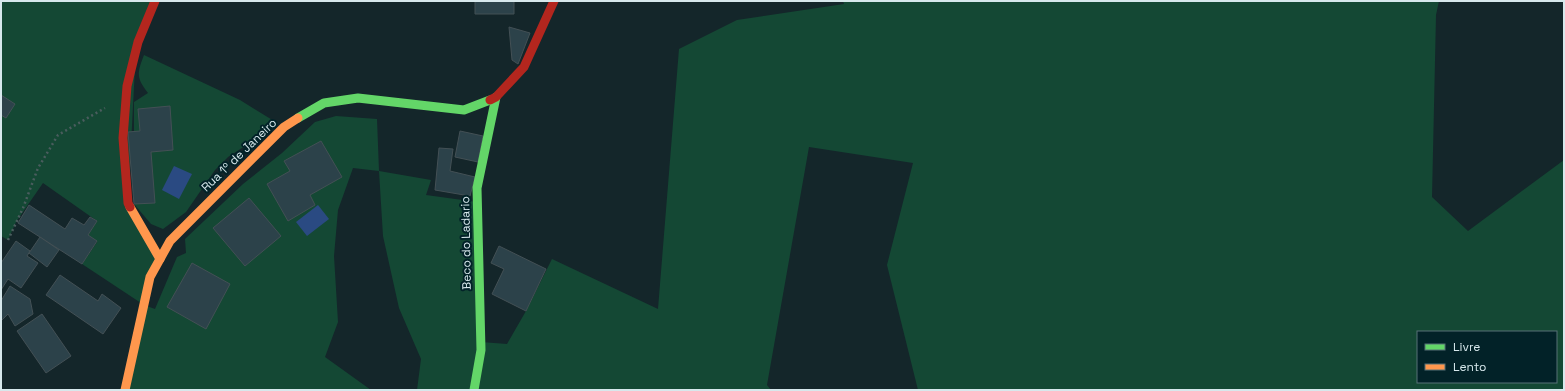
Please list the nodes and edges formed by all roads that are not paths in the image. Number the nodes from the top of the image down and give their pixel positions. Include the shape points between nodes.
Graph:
1 (155, 1) edge
2 (554, 1) edge
3 (496, 97) junction
4 (160, 259) junction
5 (125, 390) edge
6 (474, 390) edge

1 - 4 street via 138,42 127,86 123,138 128,203
2 - 3 street, Rua 1º de Janeiro via 524,67
3 - 4 street, Rua 1º de Janeiro via 464,110 358,98 324,103 284,127 170,241
3 - 6 street, Beco do Ladario via 477,188 481,350
4 - 5 street, Rua 1º de Janeiro via 150,277

